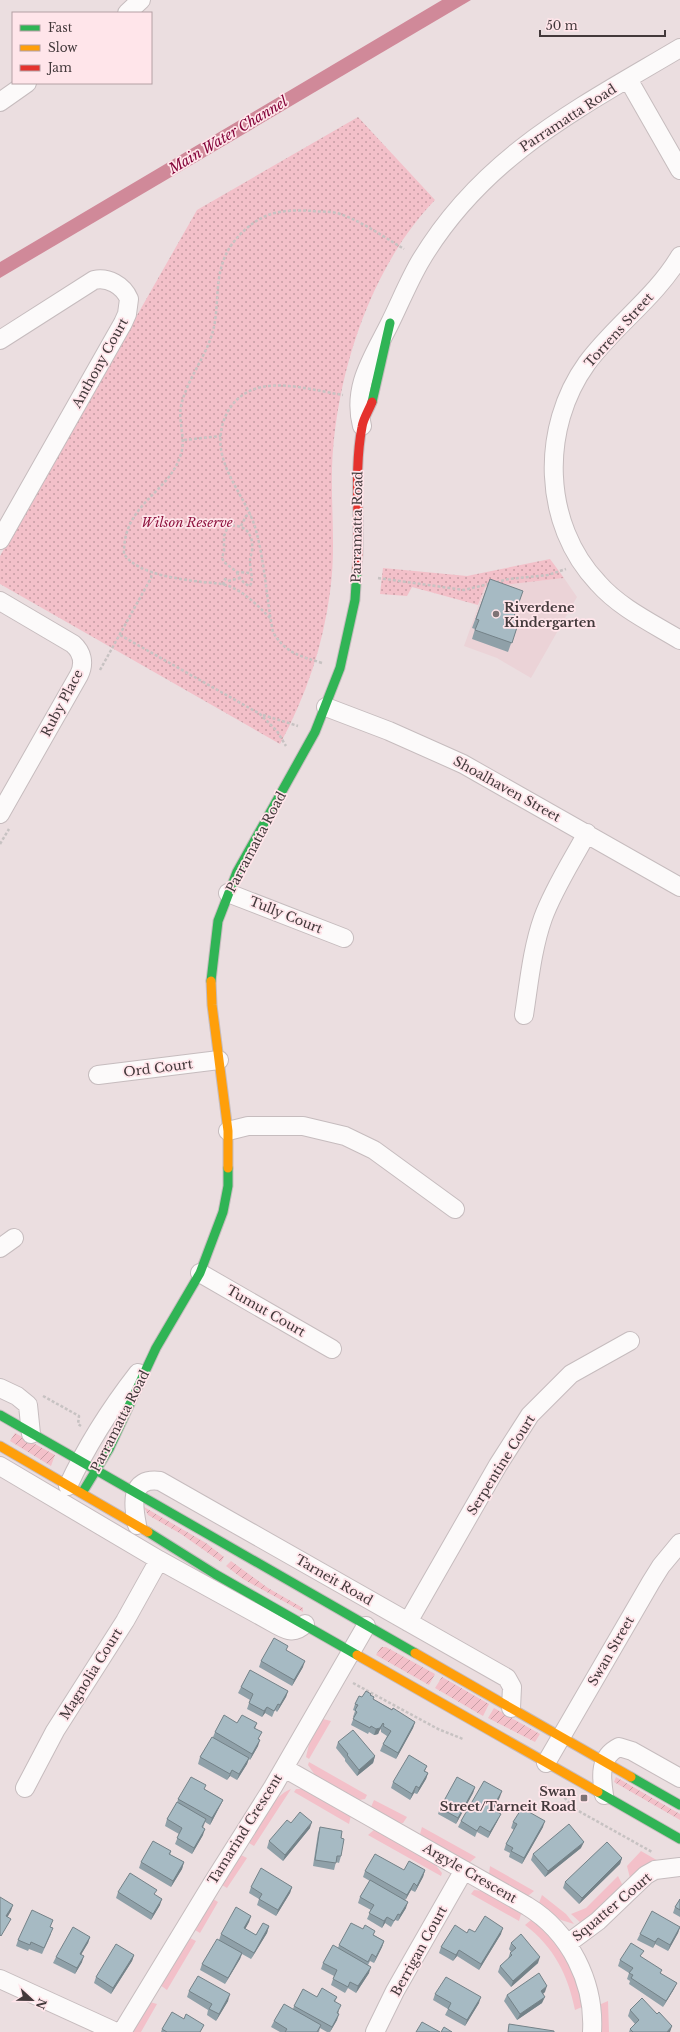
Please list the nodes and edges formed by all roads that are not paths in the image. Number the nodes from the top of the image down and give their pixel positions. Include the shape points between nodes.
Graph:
1 (141, 0) edge
2 (128, 12) edge
3 (680, 48) edge
4 (628, 79) junction
5 (26, 84) edge
6 (0, 102) edge
7 (680, 170) edge
8 (680, 256) edge
9 (390, 322) junction
10 (0, 340) edge
11 (362, 426) junction
12 (0, 540) edge
13 (0, 600) edge
14 (678, 635) edge
15 (326, 707) junction
16 (0, 814) edge
17 (587, 833) junction
18 (680, 887) edge
19 (228, 893) junction
20 (344, 938) dead end
21 (524, 1015) dead end
22 (219, 1060) junction
23 (98, 1075) dead end
24 (228, 1131) junction
25 (455, 1209) dead end
26 (200, 1274) junction
27 (630, 1341) dead end
28 (156, 1348) junction
29 (332, 1349) dead end
30 (0, 1388) edge
31 (0, 1416) edge
32 (31, 1434) junction
33 (0, 1446) edge
34 (79, 1461) junction
35 (0, 1466) edge
36 (96, 1471) junction
37 (75, 1489) junction
38 (136, 1493) junction
39 (137, 1525) junction
40 (680, 1543) edge
41 (159, 1560) junction
42 (307, 1621) junction
43 (408, 1622) junction
44 (366, 1626) junction
45 (352, 1651) junction
46 (512, 1708) junction
47 (562, 1737) junction
48 (604, 1761) junction
49 (546, 1763) junction
50 (284, 1768) junction
51 (680, 1778) edge
52 (25, 1788) dead end
53 (604, 1795) junction
54 (680, 1805) edge
55 (680, 1839) edge
56 (678, 1867) edge
57 (464, 1870) junction
58 (567, 1944) junction
59 (0, 1978) edge
60 (116, 2032) edge
61 (122, 2032) edge
62 (375, 2032) edge
63 (592, 2032) edge

1 - 2 street
3 - 4 street, Parramatta Road
4 - 7 street
4 - 9 street, Parramatta Road via 548,127 482,182 421,259
5 - 6 street
8 - 14 street, Torrens Street via 658,286 598,350 577,378 557,429 554,465 554,484 561,519 567,538 586,568 597,583 623,605
9 - 11 main road, Parramatta Road via 379,376
9 - 11 street, Parramatta Road via 366,369 358,398
10 - 12 street, Anthony Court via 94,280 110,280 123,290 129,299 123,323
11 - 15 main road, Parramatta Road via 357,472 359,547 355,600 340,668
13 - 16 street, Ruby Place via 73,644 79,650 83,663 79,675
15 - 17 street, Shoalhaven Street via 389,731 463,764
15 - 19 main road, Parramatta Road
17 - 18 street, Shoalhaven Street
17 - 21 street via 554,892 543,918 537,937
19 - 20 street, Tully Court
19 - 22 main road, Parramatta Road via 218,921 211,980
22 - 23 street, Ord Court
22 - 24 main road, Parramatta Road
24 - 25 street via 248,1126 303,1126 345,1136 374,1150
24 - 26 main road, Parramatta Road via 228,1180 223,1212
26 - 28 main road, Parramatta Road
26 - 29 street, Tumut Court
27 - 43 street, Serpentine Court via 571,1374 530,1415 498,1465
28 - 34 street, Parramatta Road via 108,1412
28 - 36 main road, Parramatta Road via 109,1449
30 - 32 street via 28,1405
31 - 32 main road, Tarneit Road
32 - 34 main road, Tarneit Road
33 - 37 main road
34 - 36 main road, Tarneit Road
34 - 37 street, Parramatta Road
35 - 41 street
36 - 37 main road, Parramatta Road
36 - 38 main road, Tarneit Road
37 - 39 main road
38 - 39 street via 133,1505
38 - 43 street, Tarneit Road via 146,1481 160,1481
38 - 44 main road, Tarneit Road via 318,1602
39 - 42 main road via 215,1574
40 - 47 street, Swan Street via 651,1582
41 - 42 street via 289,1631 296,1631
41 - 52 street, Magnolia Court via 118,1632 55,1731
42 - 45 main road
43 - 46 street, Tarneit Road via 507,1678 512,1687
44 - 45 street, Tamarind Crescent
44 - 46 main road, Tarneit Road
45 - 49 main road
45 - 50 street, Tamarind Crescent
46 - 47 main road, Tarneit Road
47 - 48 main road, Tarneit Road
47 - 49 street, Swan Street
48 - 51 street via 612,1751 625,1747
48 - 53 street
48 - 54 main road, Tarneit Road
49 - 53 main road
50 - 57 street, Argyle Crescent
50 - 61 street, Tamarind Crescent
53 - 55 main road
56 - 58 street, Squatter Court via 655,1870 646,1875 598,1921
57 - 58 street, Argyle Crescent via 531,1908 554,1928
57 - 62 street, Berrigan Court via 395,1991
58 - 63 street, Argyle Crescent via 587,1985
59 - 60 street

